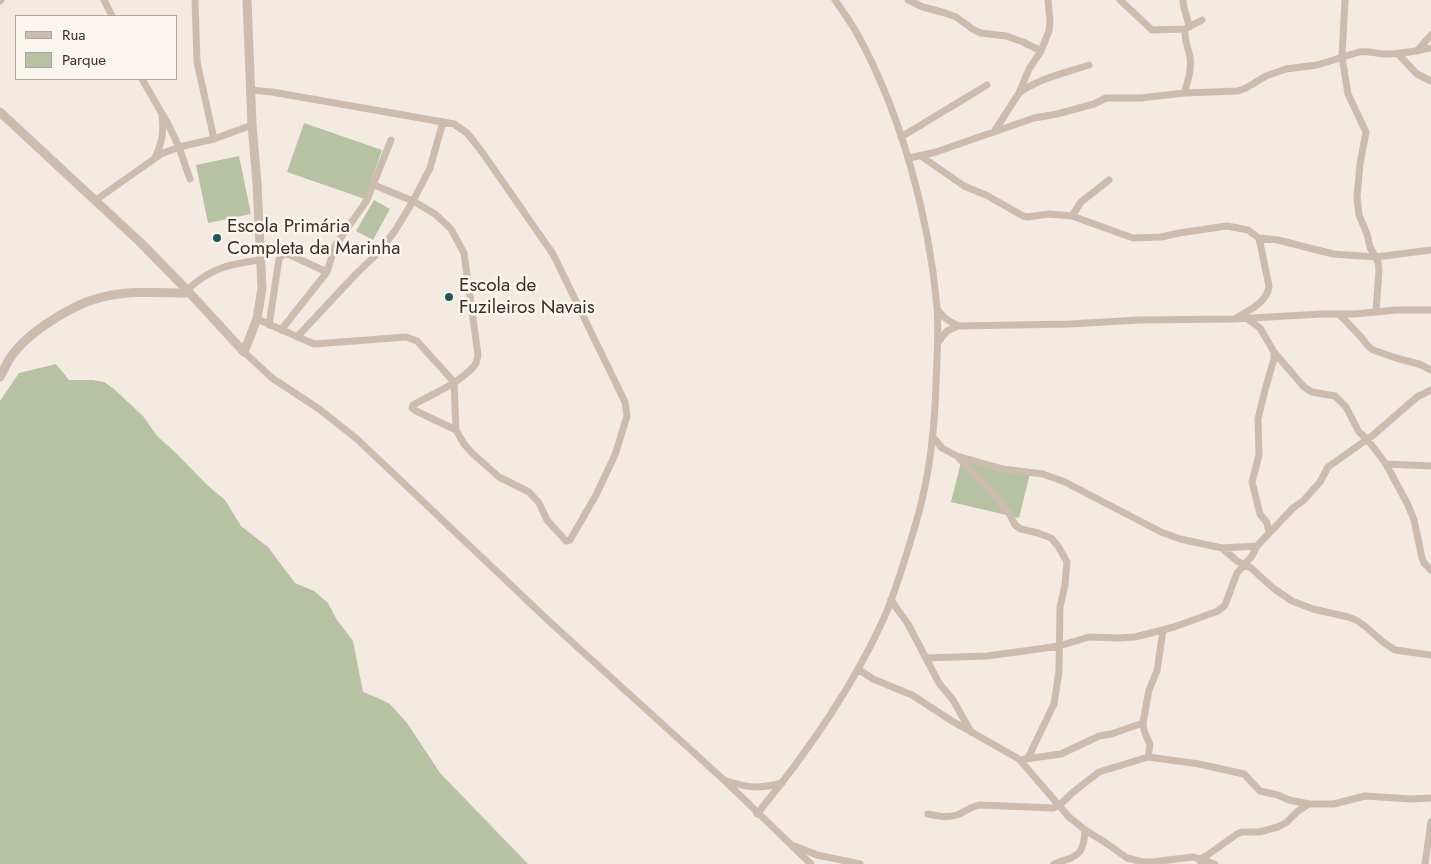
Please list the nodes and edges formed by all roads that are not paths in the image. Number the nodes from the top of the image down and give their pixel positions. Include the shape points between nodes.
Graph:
1 (104, 0) edge
2 (196, 0) edge
3 (247, 0) edge
4 (835, 0) edge
5 (908, 0) edge
6 (1048, 0) edge
7 (1120, 0) edge
8 (1183, 0) edge
9 (1345, 0) edge
10 (112, 15) edge
11 (1202, 20) dead end
12 (1187, 28) junction
13 (1431, 35) edge
14 (1431, 48) edge
15 (1041, 51) junction
16 (1417, 51) junction
17 (1398, 54) junction
18 (1342, 57) junction
19 (1089, 65) dead end
20 (143, 80) edge
21 (1431, 81) edge
22 (987, 85) dead end
23 (250, 90) junction
24 (1019, 93) junction
25 (1184, 93) junction
26 (0, 112) edge
27 (162, 114) junction
28 (443, 122) junction
29 (252, 125) junction
30 (994, 132) junction
31 (902, 137) junction
32 (214, 139) junction
33 (391, 140) dead end
34 (179, 147) junction
35 (921, 156) junction
36 (155, 158) junction
37 (909, 158) junction
38 (190, 179) dead end
39 (1109, 180) dead end
40 (374, 185) junction
41 (96, 200) junction
42 (413, 201) junction
43 (1072, 216) junction
44 (1259, 238) junction
45 (1431, 250) edge
46 (1376, 257) junction
47 (260, 260) junction
48 (327, 272) junction
49 (189, 291) junction
50 (937, 308) junction
51 (1431, 310) edge
52 (1376, 311) junction
53 (1340, 315) junction
54 (1246, 318) junction
55 (257, 319) junction
56 (1234, 319) junction
57 (269, 325) junction
58 (958, 326) junction
59 (281, 330) junction
60 (297, 337) junction
61 (937, 343) junction
62 (244, 352) junction
63 (1274, 352) junction
64 (1431, 370) edge
65 (0, 377) edge
66 (454, 382) junction
67 (1431, 390) edge
68 (456, 430) junction
69 (933, 437) junction
70 (1367, 440) junction
71 (946, 451) junction
72 (930, 456) junction
73 (957, 456) junction
74 (1386, 464) junction
75 (1431, 466) edge
76 (1269, 532) junction
77 (1257, 546) junction
78 (1222, 548) junction
79 (1245, 565) junction
80 (1431, 570) edge
81 (891, 599) junction
82 (1163, 630) junction
83 (1059, 646) junction
84 (1431, 655) edge
85 (926, 658) junction
86 (858, 669) junction
87 (1143, 723) junction
88 (971, 732) junction
89 (1148, 757) junction
90 (1028, 758) junction
91 (1019, 759) junction
92 (724, 780) junction
93 (783, 782) junction
94 (1431, 798) edge
95 (1310, 804) junction
96 (1059, 806) junction
97 (757, 814) junction
98 (928, 814) dead end
99 (1431, 822) edge
100 (1085, 830) junction
101 (790, 844) junction
102 (1200, 862) edge
103 (811, 864) edge
104 (860, 864) edge
105 (1054, 864) edge
106 (1215, 864) edge
107 (1425, 864) edge

1 - 10 street
2 - 32 street via 198,62
3 - 23 street
4 - 31 street via 877,74
5 - 15 street via 956,17 981,33 1006,36
6 - 15 street via 1049,31
7 - 12 street via 1152,30
8 - 12 street
9 - 18 street
11 - 12 street
12 - 25 street via 1184,37 1190,63
13 - 16 street
14 - 16 street
15 - 24 street
16 - 17 street
17 - 18 street via 1366,51
17 - 21 street via 1417,74
18 - 25 street via 1317,66 1286,69 1238,91
18 - 46 street via 1348,94 1366,132 1357,197 1359,215
19 - 24 street via 1039,81
20 - 27 street
22 - 31 street
23 - 28 street
23 - 29 street
24 - 30 street
25 - 30 street via 1106,98
26 - 41 street
27 - 34 street
27 - 36 street via 162,140
28 - 42 street via 430,168
28 - 68 street via 454,124 467,133 553,254 625,402 627,416 615,455 596,496 568,541 547,520 530,492 499,477 472,453
29 - 32 street
29 - 47 street
30 - 35 street
31 - 37 street
32 - 34 street
33 - 40 street
34 - 36 street
34 - 38 street
35 - 37 street
35 - 43 street via 964,186 1023,216
36 - 41 street
37 - 50 street via 930,250
39 - 43 street via 1081,202
40 - 42 street
40 - 48 street via 335,246
41 - 49 street
42 - 60 street via 376,255
42 - 66 street via 435,214 451,229 464,253 478,355 473,367
43 - 44 street via 1133,238 1161,237 1227,226 1248,230
44 - 46 street via 1333,254
44 - 56 street via 1269,291 1257,306
45 - 46 street
46 - 52 street via 1379,270
47 - 49 street via 222,266 194,284
47 - 55 street via 262,288
48 - 57 street via 288,254 282,256
48 - 59 street
49 - 62 street
49 - 65 street via 104,296 91,300 31,336 13,354
50 - 58 street via 942,316
50 - 61 street
51 - 52 street
52 - 53 street
53 - 54 street
53 - 64 street via 1373,350
54 - 56 street
54 - 63 street via 1260,328
55 - 57 street
55 - 62 street
56 - 58 street
57 - 59 street
58 - 61 street via 947,331
59 - 60 street
60 - 66 street via 314,344 412,338
61 - 69 street
62 - 92 street via 272,378 320,409 357,439 551,623
63 - 70 street via 1304,387 1312,392 1336,396
63 - 76 street via 1258,420 1259,455 1252,482 1260,514
66 - 68 street
66 - 68 street via 412,408
67 - 70 street via 1417,397
69 - 71 street
69 - 72 street
70 - 74 street
70 - 76 street via 1328,467 1303,501
71 - 72 street via 937,451
71 - 73 street
72 - 81 street via 922,500
73 - 78 street via 1003,469 1043,474 1066,482 1161,532
73 - 83 street via 1020,529 1051,538 1066,559
74 - 75 street
74 - 80 street via 1408,505 1422,558
76 - 77 street
77 - 78 street
77 - 79 street
78 - 79 street
79 - 82 street via 1237,573 1225,605 1218,612
79 - 84 street via 1292,601 1356,620 1395,650
81 - 85 street
81 - 86 street
82 - 83 street via 1135,637 1089,637
82 - 87 street via 1157,671 1149,690
83 - 85 street via 987,656
83 - 90 street via 1054,704
85 - 88 street
86 - 88 street via 873,679 912,695
86 - 93 street via 831,716
87 - 89 street via 1150,745
87 - 90 street via 1098,736 1062,754
88 - 91 street
89 - 95 street via 1244,774 1260,791
89 - 96 street via 1099,772
90 - 91 street
91 - 96 street
92 - 93 street via 766,787
92 - 97 street
93 - 97 street
94 - 95 street via 1365,796 1334,804
95 - 102 street via 1278,828 1237,834
96 - 98 street via 980,805 956,815
96 - 100 street
97 - 101 street
99 - 107 street
100 - 102 street via 1127,858 1152,862 1193,857
100 - 105 street via 1080,852
101 - 103 street
101 - 104 street via 818,855
102 - 106 street

